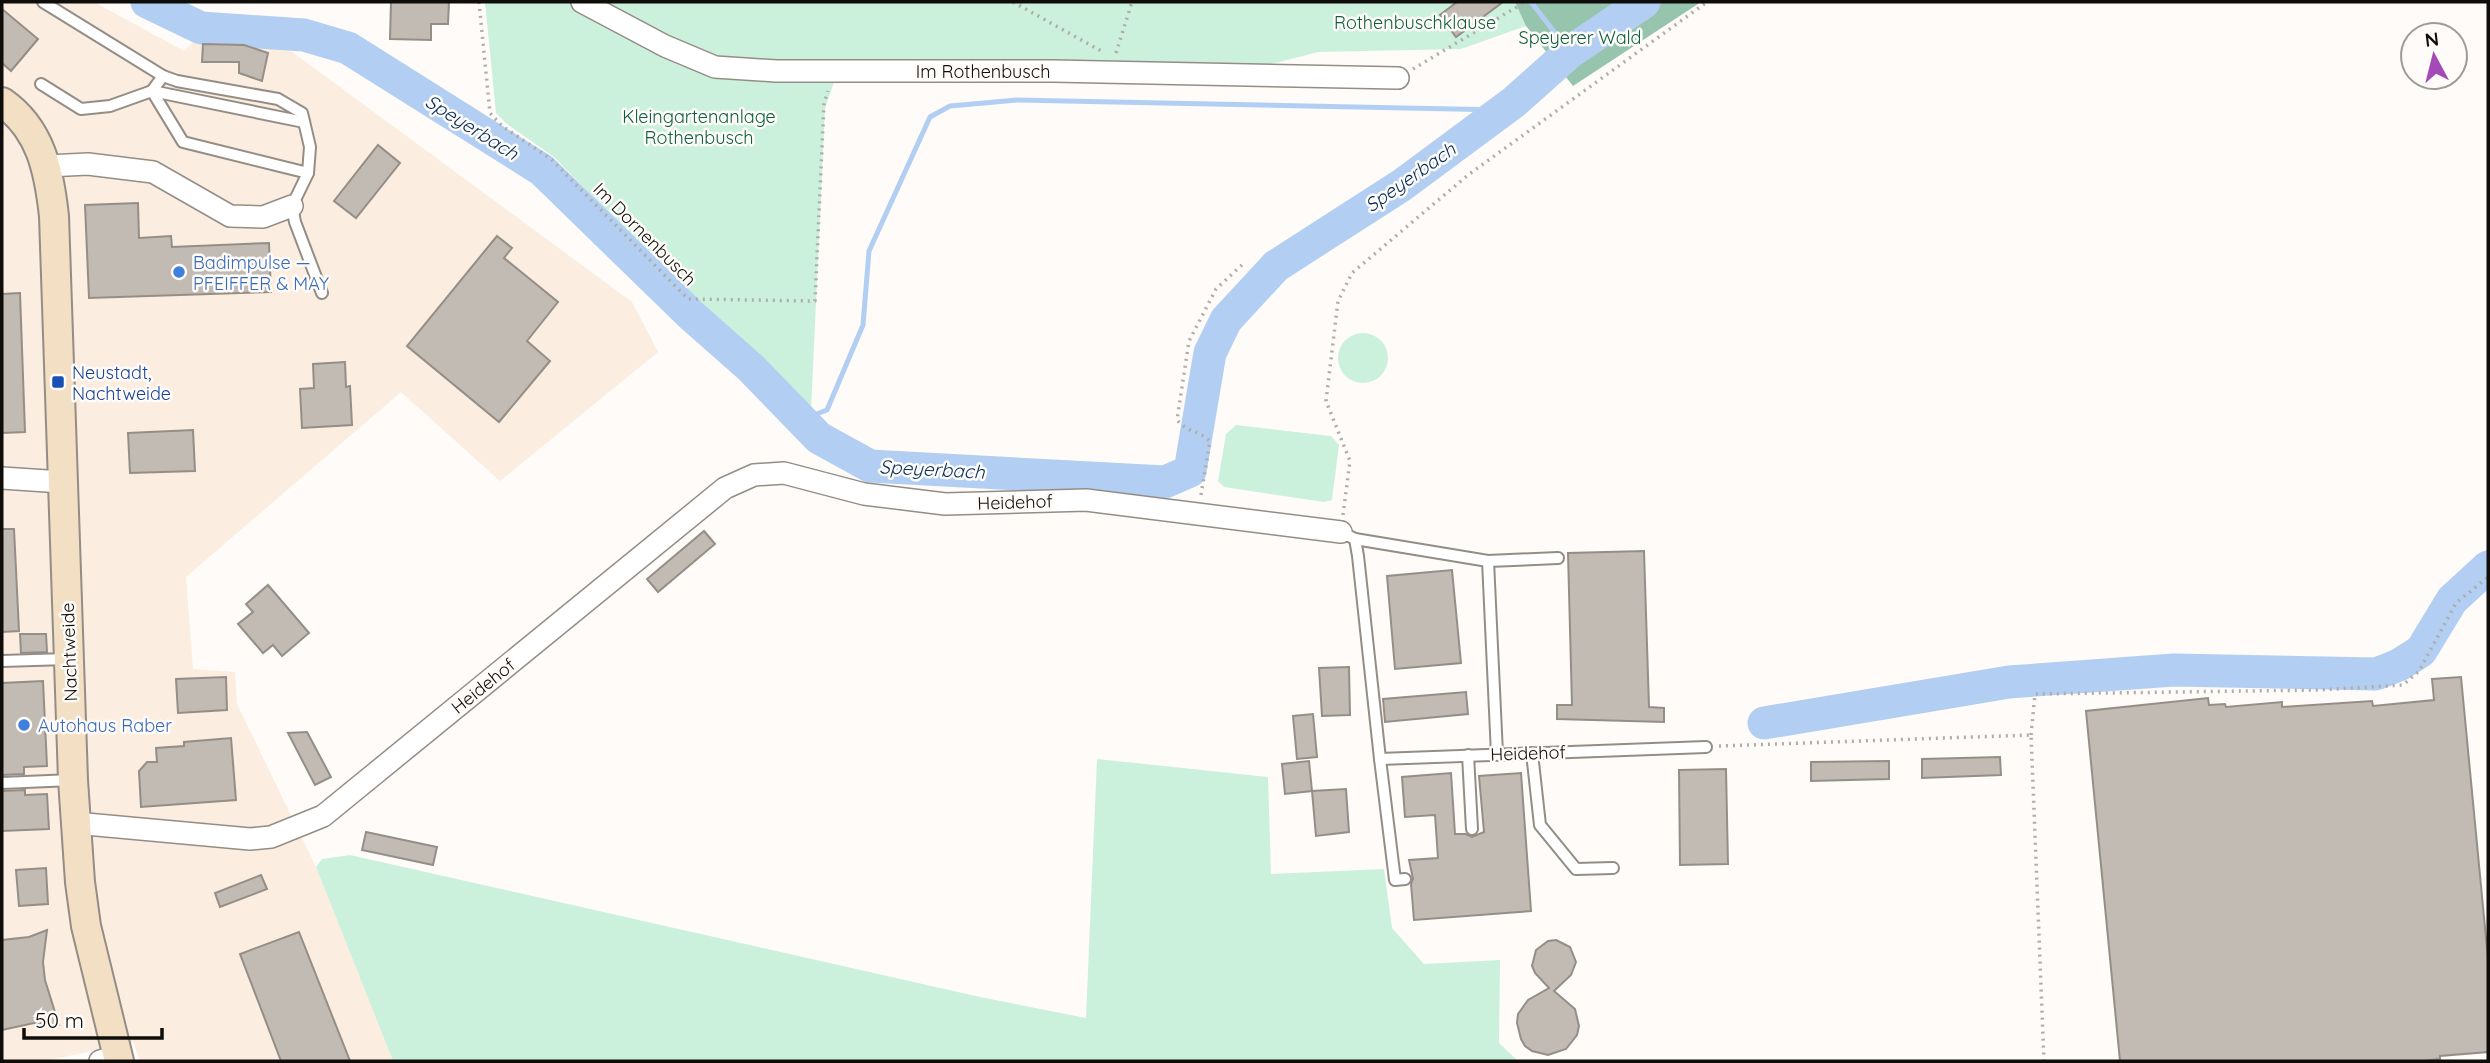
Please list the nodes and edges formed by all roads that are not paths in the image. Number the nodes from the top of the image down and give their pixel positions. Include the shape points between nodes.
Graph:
1 (43, 2) edge
2 (582, 2) edge
3 (163, 76) junction
4 (1398, 78) road end
5 (41, 83) dead end
6 (152, 91) junction
7 (4, 107) edge
8 (304, 122) junction
9 (47, 166) junction
10 (309, 173) junction
11 (292, 206) junction
12 (322, 293) dead end
13 (2, 478) edge
14 (62, 482) junction
15 (1348, 535) junction
16 (1558, 558) dead end
17 (1488, 561) junction
18 (69, 659) junction
19 (2, 661) edge
20 (1706, 747) road end
21 (1532, 753) junction
22 (1497, 754) junction
23 (1468, 755) junction
24 (1380, 759) junction
25 (73, 780) junction
26 (2, 783) edge
27 (75, 823) junction
28 (1472, 829) dead end
29 (1613, 868) dead end
30 (1405, 879) dead end
31 (112, 1060) edge

1 - 3 lane
2 - 4 street, Im Rothenbusch via 715,67
3 - 6 lane
3 - 8 lane via 278,99 302,113
5 - 6 lane via 80,109 110,106
6 - 8 lane
6 - 10 lane via 183,142
7 - 9 street, Nachtweide via 25,124
8 - 10 lane via 310,147
9 - 11 street via 89,164 153,172 230,216 263,217
9 - 14 street, Nachtweide via 54,216
10 - 11 lane
11 - 12 lane
13 - 14 street
14 - 18 street, Nachtweide
15 - 17 lane
15 - 24 lane
15 - 27 street, Heidehof via 1086,500 945,504 864,494 784,473 754,475 725,488 323,816 271,837 250,839
16 - 17 lane
17 - 22 lane
18 - 19 lane
18 - 25 street, Nachtweide
20 - 21 lane, Heidehof
21 - 22 lane, Heidehof
21 - 29 lane via 1541,825 1576,869
22 - 23 lane, Heidehof
23 - 24 lane, Heidehof
23 - 28 lane
24 - 30 lane via 1395,880
25 - 26 lane
25 - 27 street, Nachtweide
27 - 31 street, Nachtweide via 86,926

